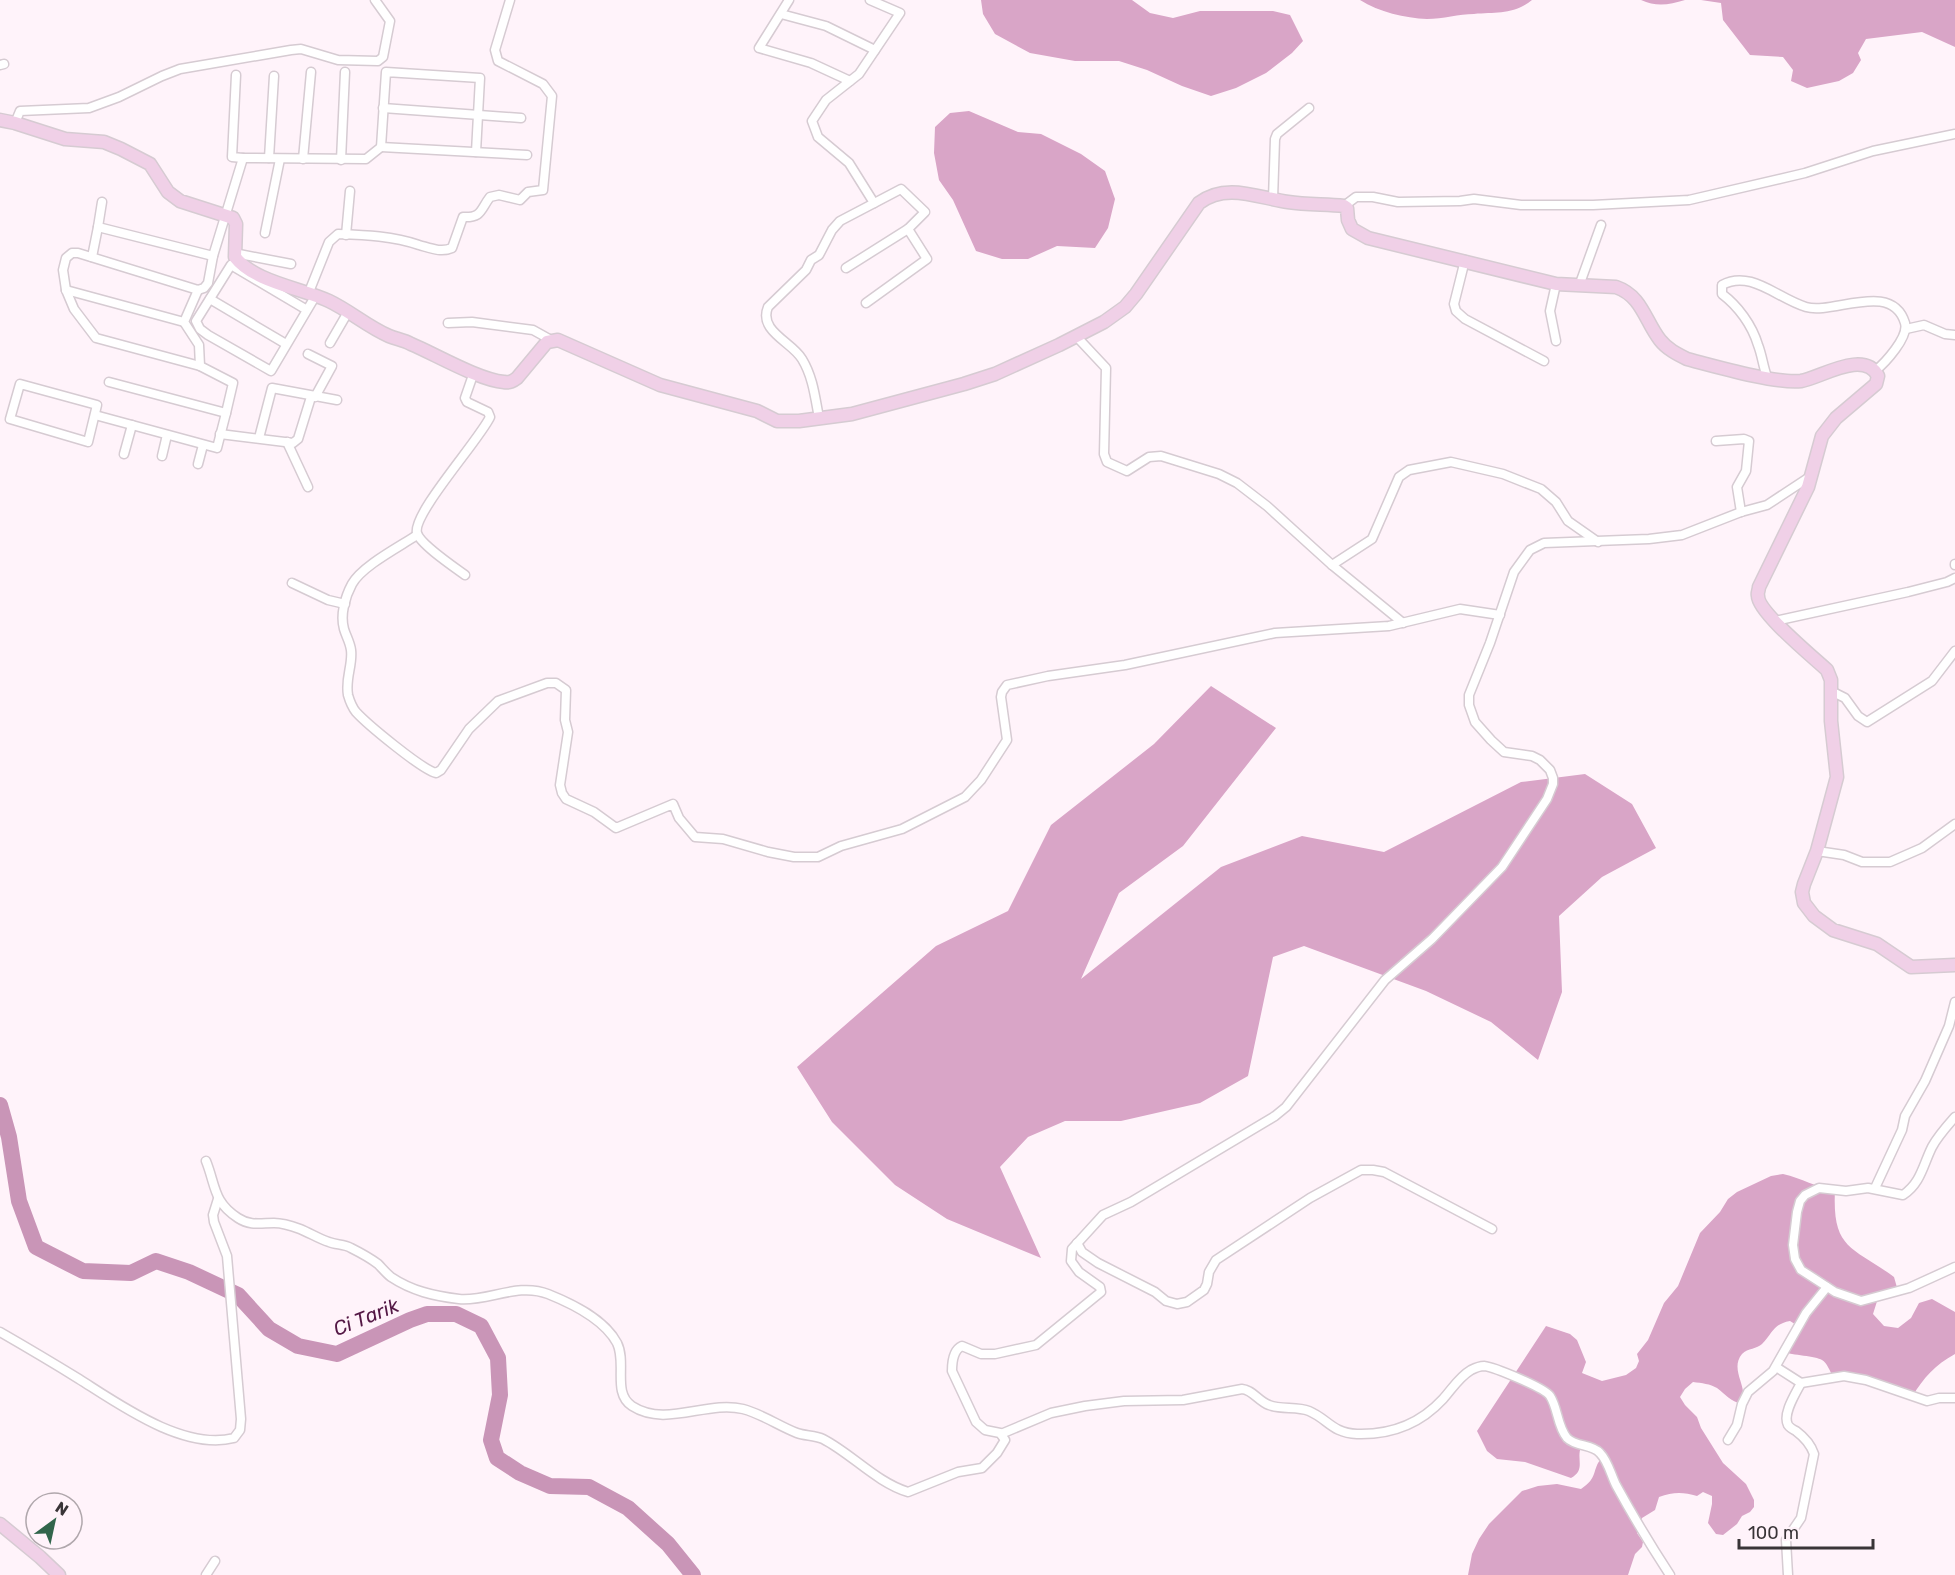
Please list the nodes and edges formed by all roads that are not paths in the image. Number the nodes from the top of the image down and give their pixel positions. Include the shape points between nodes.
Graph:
1 (375, 0) edge
2 (510, 0) edge
3 (789, 0) edge
4 (870, 0) edge
5 (781, 14) junction
6 (875, 50) junction
7 (311, 72) dead end
8 (345, 72) dead end
9 (236, 75) dead end
10 (274, 76) dead end
11 (850, 81) junction
12 (383, 108) junction
13 (1309, 108) dead end
14 (478, 115) junction
15 (521, 118) dead end
16 (0, 120) edge
17 (15, 123) junction
18 (1955, 134) edge
19 (381, 147) junction
20 (476, 152) junction
21 (527, 155) dead end
22 (243, 158) junction
23 (269, 158) junction
24 (280, 159) junction
25 (303, 159) junction
26 (341, 160) junction
27 (350, 191) dead end
28 (1273, 199) junction
29 (102, 202) dead end
30 (874, 203) junction
31 (1344, 206) junction
32 (225, 214) junction
33 (1601, 225) dead end
34 (98, 227) junction
35 (908, 229) junction
36 (265, 233) dead end
37 (346, 235) junction
38 (234, 253) junction
39 (213, 256) junction
40 (92, 257) junction
41 (1465, 260) junction
42 (291, 264) dead end
43 (846, 268) dead end
44 (1556, 284) junction
45 (1580, 286) junction
46 (66, 290) junction
47 (198, 290) junction
48 (313, 294) junction
49 (210, 299) junction
50 (866, 303) dead end
51 (307, 310) junction
52 (348, 312) junction
53 (184, 322) junction
54 (448, 323) dead end
55 (1906, 328) junction
56 (1955, 335) edge
57 (1076, 336) junction
58 (551, 340) junction
59 (1556, 341) dead end
60 (330, 343) dead end
61 (286, 345) junction
62 (308, 354) dead end
63 (1544, 361) dead end
64 (200, 366) junction
65 (1875, 371) junction
66 (474, 372) junction
67 (1767, 377) junction
68 (109, 382) dead end
69 (313, 397) junction
70 (337, 400) dead end
71 (226, 413) junction
72 (95, 415) junction
73 (819, 418) junction
74 (132, 425) junction
75 (220, 434) junction
76 (167, 435) junction
77 (259, 438) junction
78 (1716, 441) dead end
79 (287, 442) junction
80 (203, 444) junction
81 (124, 453) dead end
82 (162, 456) dead end
83 (198, 464) dead end
84 (1810, 476) junction
85 (308, 487) dead end
86 (1741, 512) junction
87 (417, 535) junction
88 (1599, 542) junction
89 (1332, 565) junction
90 (465, 575) dead end
91 (1955, 578) edge
92 (292, 583) dead end
93 (345, 604) junction
94 (1500, 615) junction
95 (1775, 621) junction
96 (1403, 623) junction
97 (1955, 651) edge
98 (1831, 691) junction
99 (1955, 824) edge
100 (1817, 851) junction
101 (1955, 965) edge
102 (1955, 1002) edge
103 (1955, 1117) edge
104 (206, 1161) dead end
105 (1875, 1188) junction
106 (218, 1198) junction
107 (1492, 1229) dead end
108 (1077, 1243) junction
109 (1955, 1267) edge
110 (1827, 1287) junction
111 (0, 1332) edge
112 (1776, 1367) junction
113 (1801, 1383) junction
114 (1955, 1398) edge
115 (1001, 1434) junction
116 (1728, 1440) dead end
117 (0, 1524) edge
118 (215, 1561) dead end
119 (59, 1575) edge
120 (206, 1575) edge
121 (1670, 1575) edge
122 (1788, 1575) edge

1 - 17 street via 390,21 383,57 378,61 338,60 301,49 291,50 180,69 88,108 20,111
2 - 37 street via 495,50 498,61 543,84 552,96 543,190 528,192 520,200 490,197 479,215 463,217 448,250 386,237
3 - 5 street
4 - 6 street via 900,13
5 - 6 street via 826,26
5 - 11 street via 759,48 811,63
6 - 11 street
7 - 25 street
8 - 26 street
9 - 22 street via 232,157
10 - 23 street
11 - 30 street via 826,100 812,121 818,137 849,163
12 - 14 street
12 - 14 street via 386,72 480,78
12 - 19 street
13 - 28 street via 1275,138
14 - 15 street
14 - 20 street
16 - 17 street
17 - 32 street via 65,139 104,142 131,153 150,164 168,192 180,201
18 - 31 street via 1689,200 1521,205 1474,199 1398,202 1373,196 1356,197
19 - 20 street
19 - 26 street via 366,159
20 - 21 street
22 - 23 street
22 - 32 street
23 - 24 street
24 - 25 street
24 - 36 street
25 - 26 street
27 - 37 street
28 - 31 street
28 - 57 street via 1233,193 1204,199 1125,307
29 - 34 street
30 - 35 street via 901,189 925,212
30 - 73 street via 840,221 819,255 766,313 768,325 804,362 812,378
31 - 41 street via 1349,225 1358,234
32 - 38 street via 236,224
32 - 39 street
33 - 45 street
34 - 39 street
34 - 40 street
35 - 43 street
35 - 50 street via 927,259
37 - 48 street via 338,234 331,239
38 - 42 street
38 - 48 street via 242,266 262,277
39 - 47 street via 208,283
40 - 46 street via 72,253 66,258
40 - 47 street
41 - 44 street
41 - 63 street via 1454,304 1456,311
44 - 45 street
44 - 59 street via 1550,311
45 - 67 street via 1616,287 1628,292 1645,312 1661,343 1687,359
46 - 53 street
46 - 64 street via 74,309 96,338
47 - 53 street
48 - 51 street
48 - 52 street
49 - 51 street via 231,265
49 - 61 street
49 - 61 street via 196,321 208,335 271,371
51 - 61 street
52 - 60 street
52 - 66 street via 388,336
53 - 64 street via 199,345
54 - 58 street via 533,330
55 - 56 street via 1924,325
55 - 65 street via 1884,364
55 - 67 street via 1898,311 1880,302 1857,301 1816,310 1751,281 1730,280 1722,285 1722,294 1745,319
57 - 73 street via 964,384 852,414
57 - 89 street via 1106,369 1107,462 1127,471 1149,457 1161,456 1226,477 1267,506
58 - 66 street via 512,381 502,382
58 - 73 street via 607,360 660,386 757,411 777,421
62 - 69 street via 332,366
64 - 71 street via 233,383
65 - 67 street via 1846,366 1800,381
65 - 84 street via 1876,384 1828,426
66 - 87 street via 465,398 490,417 420,519
68 - 71 street
69 - 70 street
69 - 77 street via 272,388
69 - 79 street via 298,439
71 - 75 street
72 - 72 street via 88,442 9,419 20,384 97,405
72 - 74 street
74 - 76 street
74 - 81 street
75 - 77 street
75 - 80 street via 217,448
76 - 80 street
76 - 82 street
77 - 79 street
78 - 86 street via 1749,441 1746,471 1737,487
79 - 85 street
80 - 83 street
84 - 86 street via 1773,502
84 - 95 street via 1759,587 1757,597
86 - 88 street via 1682,535
87 - 90 street
87 - 93 street via 364,570 352,583
88 - 89 street via 1568,521 1556,502 1541,489 1503,474 1451,462 1409,470 1399,477 1372,539
88 - 94 street via 1544,543 1530,550 1514,572
89 - 96 street
91 - 95 street
92 - 93 street
93 - 96 street via 344,628 352,654 347,683 351,704 367,722 432,772 441,770 469,729 498,701 552,683 566,690 567,695 568,732 560,789 566,799 616,828 673,804 695,837 723,839 808,859 902,829 965,797 1007,740 1001,697 1007,685 1275,633
94 - 96 street via 1460,609
94 - 108 street via 1471,688 1469,705 1475,722 1504,752 1532,756 1550,770 1553,784 1523,838 1479,891 1385,980 1286,1107 1131,1202 1106,1212
95 - 98 street via 1827,670
97 - 98 street via 1932,681 1867,722 1845,698
98 - 100 street via 1837,777
99 - 100 street via 1922,848 1890,862 1862,862
100 - 101 street via 1802,892 1804,903 1814,916 1833,930 1877,944 1911,967
102 - 105 street via 1949,1026
103 - 105 street via 1936,1140 1912,1189 1903,1195
104 - 106 street
105 - 110 street via 1819,1188 1800,1201 1793,1245 1795,1258 1801,1270
106 - 111 street via 213,1215 225,1249 242,1424 234,1438 219,1441 184,1434 141,1416
106 - 115 street via 241,1220 286,1225 350,1247 390,1276 426,1294 462,1299 501,1292 546,1293 595,1319 609,1331 621,1356 622,1395 643,1412 660,1415 723,1407 746,1410 798,1433 822,1438 908,1492 989,1464 1003,1446
107 - 108 street via 1384,1172 1361,1170 1310,1198 1222,1256 1211,1266 1204,1290 1177,1305 1098,1263 1082,1252
108 - 115 street via 1071,1253 1073,1265 1100,1287 1099,1293 1036,1345 995,1354 981,1354 961,1346 954,1355 952,1371 975,1422 985,1430
109 - 110 street via 1909,1288 1867,1300 1835,1293
110 - 112 street via 1806,1313
112 - 113 street
112 - 116 street via 1748,1392
113 - 114 street via 1844,1376 1927,1401
113 - 122 street via 1787,1423 1814,1454 1801,1518 1786,1540
115 - 121 street via 1051,1413 1085,1406 1183,1400 1242,1389 1270,1406 1307,1410 1341,1431 1373,1433 1417,1422 1462,1377 1473,1368 1484,1366 1545,1390 1568,1438 1594,1449 1604,1459 1638,1525
117 - 119 street
118 - 120 street

